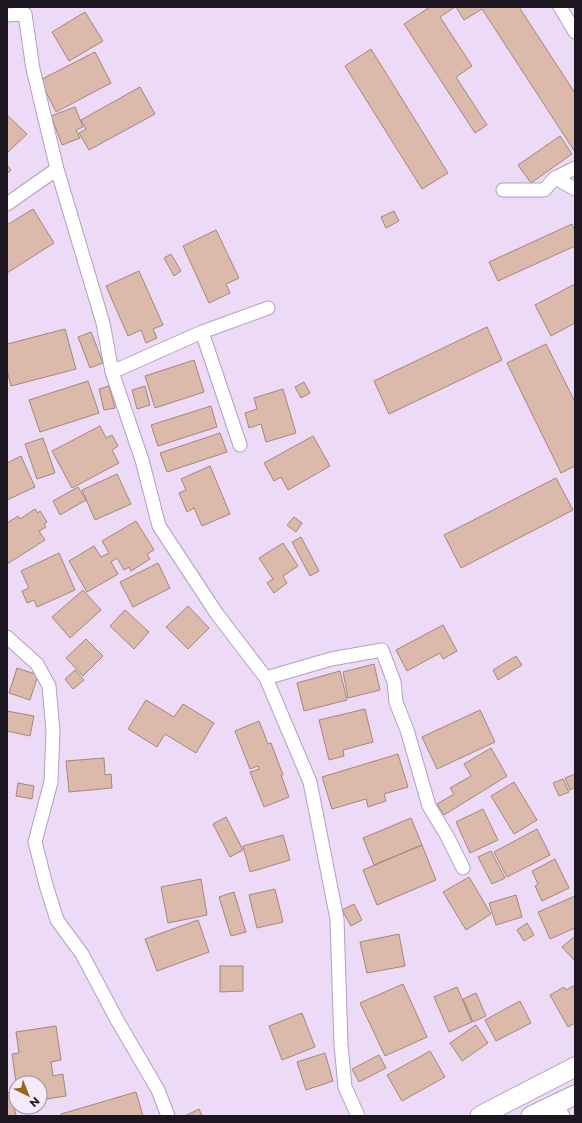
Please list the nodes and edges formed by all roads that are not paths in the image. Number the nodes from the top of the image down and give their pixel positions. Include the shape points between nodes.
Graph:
1 (560, 7) edge
2 (7, 15) edge
3 (575, 32) edge
4 (575, 168) edge
5 (57, 169) junction
6 (555, 178) junction
7 (575, 189) edge
8 (503, 190) dead end
9 (7, 204) edge
10 (268, 308) dead end
11 (202, 332) junction
12 (112, 372) junction
13 (240, 445) dead end
14 (7, 637) edge
15 (266, 678) junction
16 (463, 868) dead end
17 (575, 1067) edge
18 (575, 1095) edge
19 (559, 1110) edge
20 (168, 1116) edge
21 (358, 1116) edge
22 (480, 1116) edge
23 (531, 1116) edge

1 - 3 street
2 - 5 street via 25,14 33,69
4 - 6 street
5 - 9 street
5 - 12 street via 103,323
6 - 7 street
6 - 8 street via 544,190
10 - 11 street
11 - 12 street
11 - 13 street
12 - 15 street via 142,460 159,526 217,614
14 - 20 street via 37,664 49,686 54,731 51,782 35,842 57,920 82,954 158,1090
15 - 16 street via 331,659 382,650 394,682 396,702 407,730 429,806
15 - 21 street via 310,782 337,920 345,1087
17 - 22 main road
18 - 19 main road
19 - 23 main road

